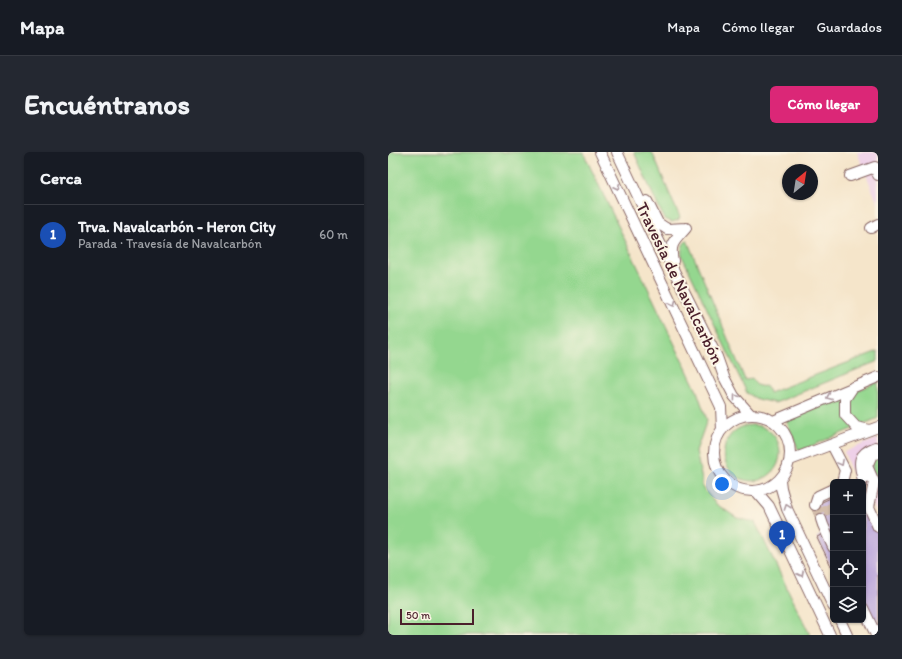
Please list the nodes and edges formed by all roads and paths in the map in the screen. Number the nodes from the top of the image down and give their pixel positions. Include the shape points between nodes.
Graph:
1 (600, 152) edge
2 (616, 152) edge
3 (878, 175) edge
4 (850, 176) dead end
5 (629, 178) junction
6 (675, 271) junction
7 (878, 377) edge
8 (853, 387) junction
9 (751, 415) junction
10 (773, 421) junction
11 (874, 429) edge
12 (722, 430) junction
13 (832, 445) junction
14 (878, 446) edge
15 (878, 453) edge
16 (790, 460) junction
17 (843, 479) edge
18 (863, 479) edge
19 (780, 480) junction
20 (876, 483) edge
21 (830, 490) edge
22 (756, 491) junction
23 (815, 505) dead end
24 (821, 519) dead end
25 (878, 527) edge
26 (830, 540) edge
27 (830, 600) edge
28 (866, 614) edge
29 (841, 623) edge
30 (830, 635) edge
31 (847, 635) edge
32 (876, 635) edge

1 -> 12 street, Travesía de Navalcarbón via 721,407
2 - 5 street, Travesía de Navalcarbón
3 - 4 street via 875,167
5 - 6 street, Travesía de Navalcarbón
5 - 6 street via 638,182 658,223 667,229 686,228 674,241 671,250
9 -> 6 street, Travesía de Navalcarbón via 734,396
7 - 8 street
8 -> 10 street
8 - 11 street via 845,400 845,414 856,427
9 - 10 street
9 - 12 street via 730,422
10 - 16 street via 787,438
11 - 13 street
12 - 22 street, Travesía de Navalcarbón via 716,440 714,451 719,472 735,487
13 - 16 street
13 -> 17 street via 845,470
14 - 18 street via 868,450 862,458 859,465
15 - 20 street via 872,455 867,466
16 - 19 street
19 - 22 street
27 -> 19 street via 790,516
20 - 25 street via 869,507
21 - 23 street via 818,496
22 -> 30 street via 769,506
24 - 26 street
28 - 32 street
29 - 31 street

